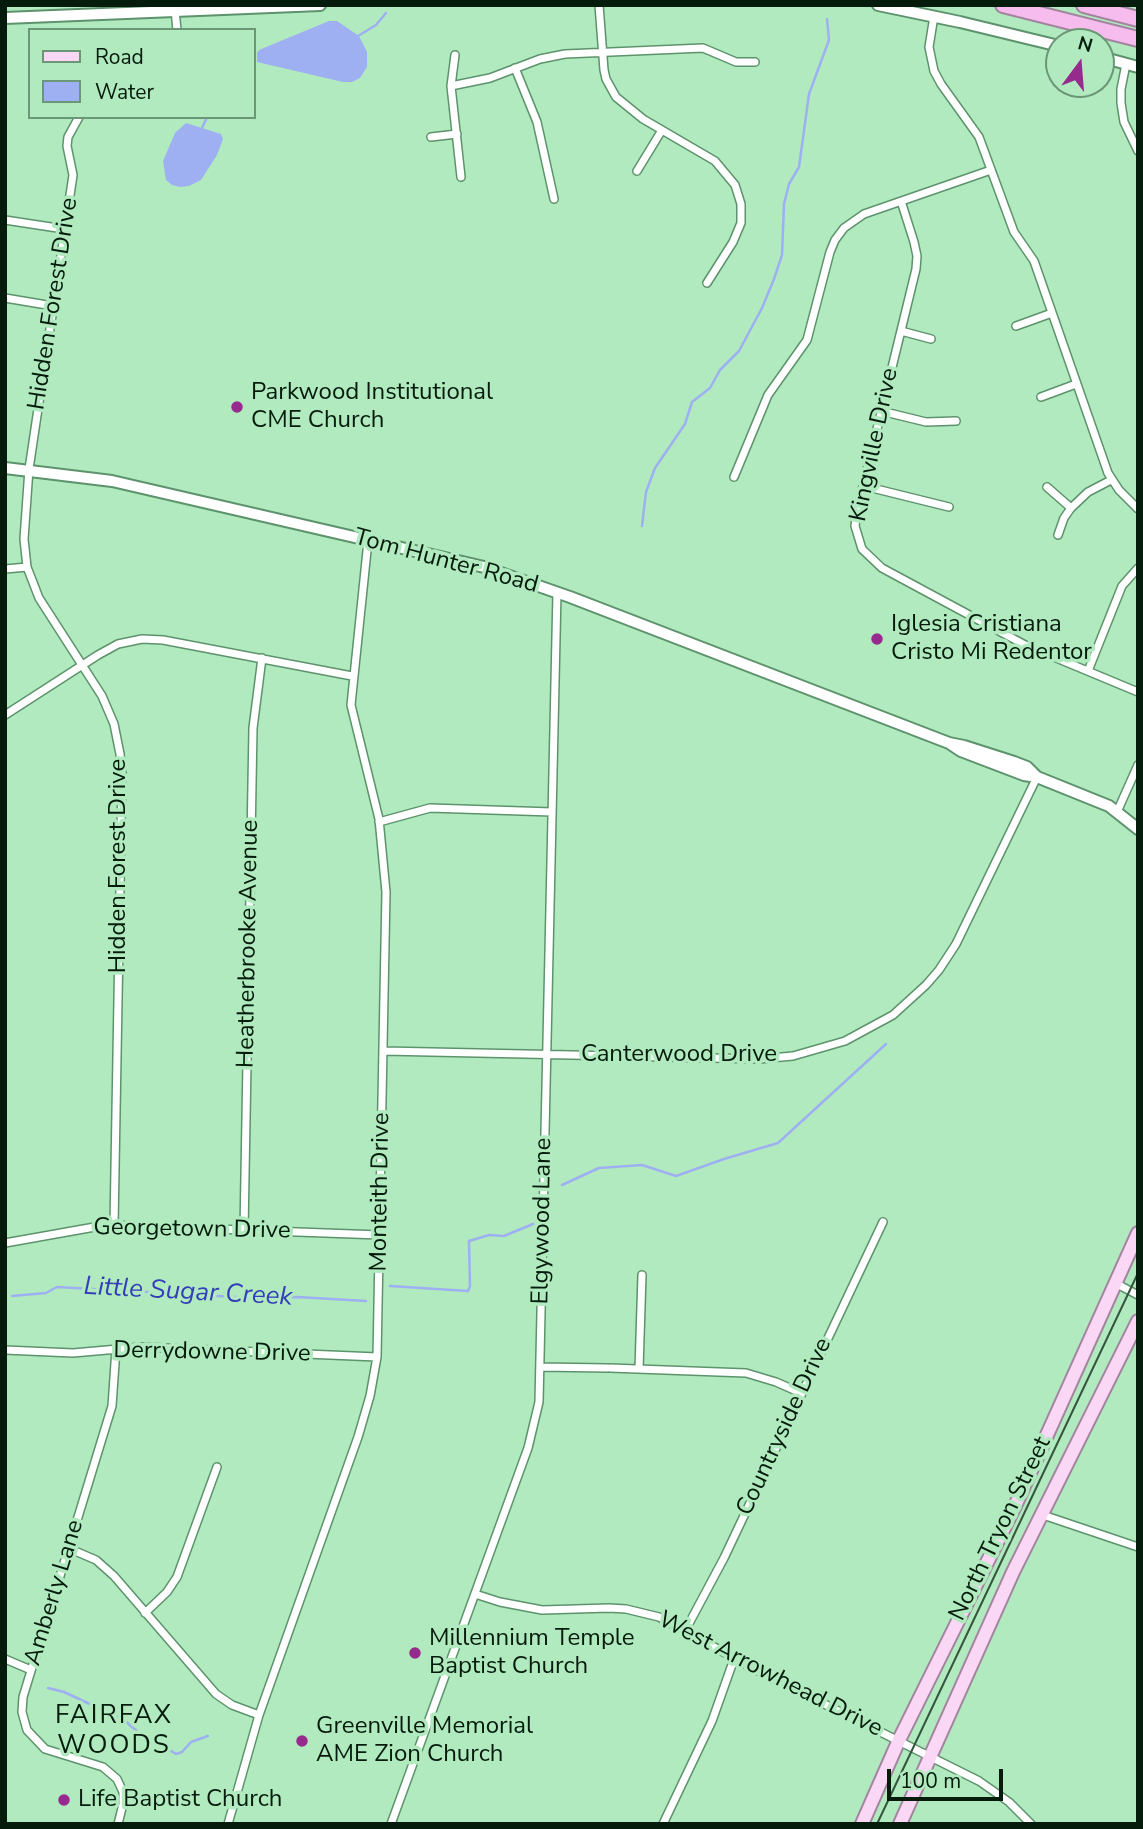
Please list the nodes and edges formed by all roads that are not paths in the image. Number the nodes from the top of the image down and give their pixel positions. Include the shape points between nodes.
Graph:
1 (320, 5) edge
2 (599, 5) edge
3 (878, 5) edge
4 (1003, 5) edge
5 (1084, 5) edge
6 (175, 10) junction
7 (934, 16) junction
8 (5, 18) edge
9 (1138, 19) edge
10 (177, 28) edge
11 (1138, 39) edge
12 (1045, 44) edge
13 (602, 52) junction
14 (455, 55) dead end
15 (1115, 61) edge
16 (755, 62) dead end
17 (1132, 65) edge
18 (515, 68) junction
19 (451, 86) junction
20 (78, 119) edge
21 (662, 130) junction
22 (457, 134) junction
23 (431, 137) dead end
24 (1138, 151) edge
25 (991, 170) junction
26 (637, 171) dead end
27 (461, 177) dead end
28 (554, 199) dead end
29 (901, 201) junction
30 (5, 220) edge
31 (64, 229) junction
32 (707, 283) dead end
33 (5, 298) edge
34 (53, 306) junction
35 (1052, 313) junction
36 (1016, 326) dead end
37 (901, 331) junction
38 (931, 339) dead end
39 (1076, 384) junction
40 (1041, 397) dead end
41 (881, 411) junction
42 (956, 421) dead end
43 (5, 468) edge
44 (29, 470) junction
45 (734, 477) dead end
46 (1111, 480) junction
47 (864, 486) junction
48 (1047, 487) dead end
49 (949, 507) dead end
50 (1071, 508) junction
51 (1138, 509) edge
52 (1058, 535) dead end
53 (368, 541) junction
54 (27, 567) junction
55 (1138, 568) edge
56 (5, 569) edge
57 (556, 592) junction
58 (262, 659) junction
59 (82, 665) junction
60 (1088, 671) junction
61 (352, 676) junction
62 (1138, 692) edge
63 (5, 716) edge
64 (1138, 765) edge
65 (1037, 776) junction
66 (552, 812) junction
67 (1117, 812) junction
68 (379, 822) junction
69 (1138, 829) edge
70 (384, 1051) junction
71 (547, 1054) junction
72 (883, 1222) dead end
73 (114, 1225) junction
74 (244, 1230) junction
75 (1138, 1233) edge
76 (380, 1236) junction
77 (5, 1243) edge
78 (642, 1275) dead end
79 (1115, 1283) junction
80 (1138, 1295) edge
81 (1138, 1321) edge
82 (117, 1349) junction
83 (5, 1350) edge
84 (377, 1357) junction
85 (540, 1367) junction
86 (639, 1369) junction
87 (801, 1393) junction
88 (217, 1467) dead end
89 (1043, 1514) junction
90 (1138, 1547) edge
91 (68, 1548) junction
92 (475, 1594) junction
93 (145, 1613) junction
94 (685, 1631) junction
95 (5, 1659) edge
96 (734, 1659) junction
97 (31, 1670) junction
98 (259, 1715) junction
99 (899, 1740) junction
100 (932, 1756) junction
101 (118, 1824) edge
102 (228, 1824) edge
103 (391, 1824) edge
104 (663, 1824) edge
105 (862, 1824) edge
106 (901, 1824) edge
107 (1031, 1824) edge

1 - 6 street
2 - 13 street
3 - 7 street
4 - 11 highway
5 - 9 highway
6 - 8 street
6 - 10 street
7 - 12 street
7 - 25 street via 929,47 934,71 975,130
13 - 16 street via 704,48 736,62
13 - 18 street via 555,55
13 - 21 street via 606,79 616,97
14 - 19 street
15 - 17 street
17 - 24 street via 1121,89 1121,103 1124,122
18 - 19 street
18 - 28 street via 537,122
19 - 22 street
20 - 31 street, Hidden Forest Drive via 66,146 74,175
21 - 26 street
21 - 32 street via 715,161 739,194 738,232
22 - 23 street
22 - 27 street
25 - 29 street
25 - 35 street via 1014,232 1034,261
29 - 37 street, Kingville Drive via 917,256
29 - 45 street via 856,218 835,240 807,340 768,395
30 - 31 street
31 - 34 street, Hidden Forest Drive
33 - 34 street
34 - 44 street, Hidden Forest Drive
35 - 36 street
35 - 39 street
37 - 38 street
37 - 41 street, Kingville Drive
39 - 40 street
39 - 46 street
41 - 42 street via 926,422
41 - 47 street, Kingville Drive
43 - 44 street, Tom Hunter Road
44 - 53 street, Tom Hunter Road via 112,481
44 - 54 street, Hidden Forest Drive via 24,539
46 - 50 street
46 - 51 street
47 - 49 street
47 - 60 street, Kingville Drive via 855,526 862,549 872,561 1024,645
48 - 50 street
50 - 52 street
53 - 57 street, Tom Hunter Road via 484,567
53 - 61 street, Monteith Drive
54 - 56 street
54 - 59 street, Hidden Forest Drive via 38,598
55 - 60 street via 1122,586
57 - 65 street, Tom Hunter Road via 1020,774
57 - 66 street, Elgywood Lane
58 - 59 street via 142,639 118,645
58 - 61 street
58 - 74 street, Heatherbrooke Avenue via 253,728
59 - 63 street
59 - 73 street, Hidden Forest Drive via 111,714 122,774
60 - 62 street, Kingville Drive
61 - 68 street, Monteith Drive via 353,717
64 - 67 street
65 - 67 street, Tom Hunter Road
65 - 71 street, Canterwood Drive via 948,957 905,1004 865,1032 814,1052 770,1058
66 - 68 street via 438,807
66 - 71 street, Elgywood Lane
67 - 69 street, Tom Hunter Road
68 - 70 street, Monteith Drive via 387,910
70 - 71 street, Canterwood Drive
70 - 76 street, Monteith Drive
71 - 85 street, Elgywood Lane
72 - 87 street, Countryside Drive
73 - 74 street, Georgetown Drive
73 - 77 street, Georgetown Drive
74 - 76 street, Georgetown Drive
75 - 79 main road, North Tryon Street
76 - 84 street, Monteith Drive
78 - 86 street
79 - 80 street
79 - 99 main road, North Tryon Street via 1015,1506
81 - 89 main road, North Tryon Street
82 - 83 street, Derrydowne Drive via 73,1353
82 - 84 street, Derrydowne Drive
82 - 91 street, Amberly Lane via 112,1406
84 - 98 street, Monteith Drive via 358,1437
85 - 86 street
85 - 92 street, Elgywood Lane via 531,1437
86 - 87 street via 746,1373
87 - 94 street, Countryside Drive
88 - 93 street via 177,1577
89 - 90 street
89 - 100 main road, North Tryon Street via 985,1631
91 - 93 street via 105,1568
91 - 97 street, Amberly Lane
92 - 94 street, West Arrowhead Drive via 541,1610 626,1609 659,1617
92 - 103 street, Elgywood Lane
93 - 98 street via 215,1694
94 - 96 street, West Arrowhead Drive
95 - 97 street
96 - 99 street, West Arrowhead Drive
96 - 104 street via 712,1721
97 - 101 street, Amberly Lane via 23,1697 27,1730 45,1749 111,1772 123,1792
98 - 102 street, Monteith Drive
99 - 100 street, West Arrowhead Drive
99 - 105 main road, North Tryon Street
100 - 106 main road, North Tryon Street
100 - 107 street, West Arrowhead Drive via 979,1781

